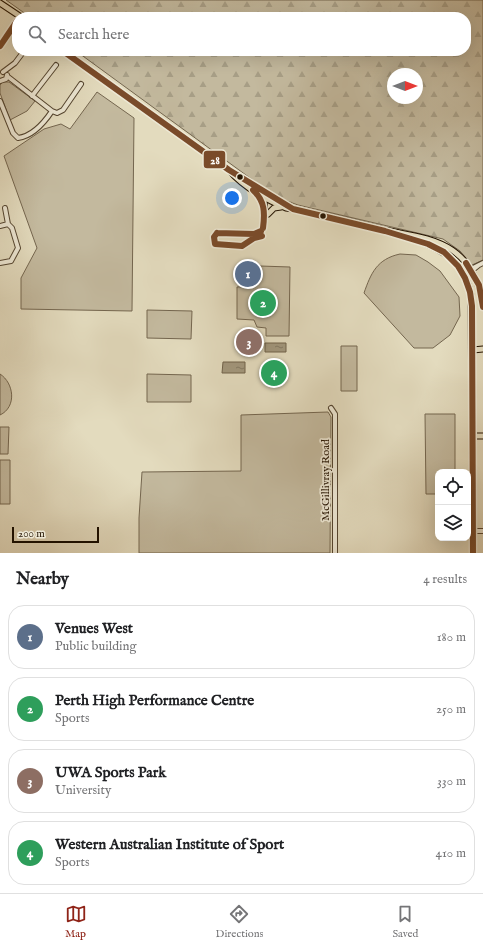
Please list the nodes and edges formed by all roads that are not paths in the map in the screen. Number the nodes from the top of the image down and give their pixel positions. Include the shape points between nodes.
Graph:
1 (0, 5) edge
2 (12, 12) edge
3 (12, 15) edge
4 (12, 31) edge
5 (0, 46) edge
6 (20, 56) edge
7 (70, 56) edge
8 (56, 65) dead end
9 (4, 75) edge
10 (0, 81) edge
11 (81, 84) dead end
12 (32, 96) junction
13 (0, 101) edge
14 (52, 111) junction
15 (229, 170) junction
16 (260, 195) junction
17 (5, 208) dead end
18 (286, 208) junction
19 (293, 209) junction
20 (8, 224) junction
21 (0, 226) edge
22 (399, 233) junction
23 (0, 263) edge
24 (481, 264) edge
25 (471, 270) junction
26 (464, 274) junction
27 (483, 307) edge
28 (483, 349) edge
29 (473, 350) junction
30 (331, 408) dead end
31 (473, 436) junction
32 (483, 436) edge
33 (473, 531) junction
34 (483, 531) edge
35 (335, 553) edge
36 (473, 553) edge

1 - 2 main road
1 - 3 main road
4 - 5 street
6 - 9 street
7 - 15 main road
8 - 12 street
9 - 10 street
9 - 12 street
11 - 14 street via 63,110 57,113
12 - 14 street
13 - 14 street via 12,133 18,138 40,127
15 - 16 main road
15 - 19 main road
16 - 18 main road
16 - 18 main road via 266,214 274,208
17 - 20 street
18 - 19 main road
19 - 22 main road
20 - 21 street
20 - 23 street via 12,228 18,248 11,261
22 - 25 main road via 444,245 459,255
22 - 26 main road via 440,249
24 - 25 street
25 - 26 street
25 - 27 main road via 480,290
26 - 29 main road via 472,300
28 - 29 main road
29 - 31 main road
30 - 35 street, McGillivray Road via 335,414
31 - 32 main road
31 - 33 main road
33 - 34 street
33 - 36 main road

